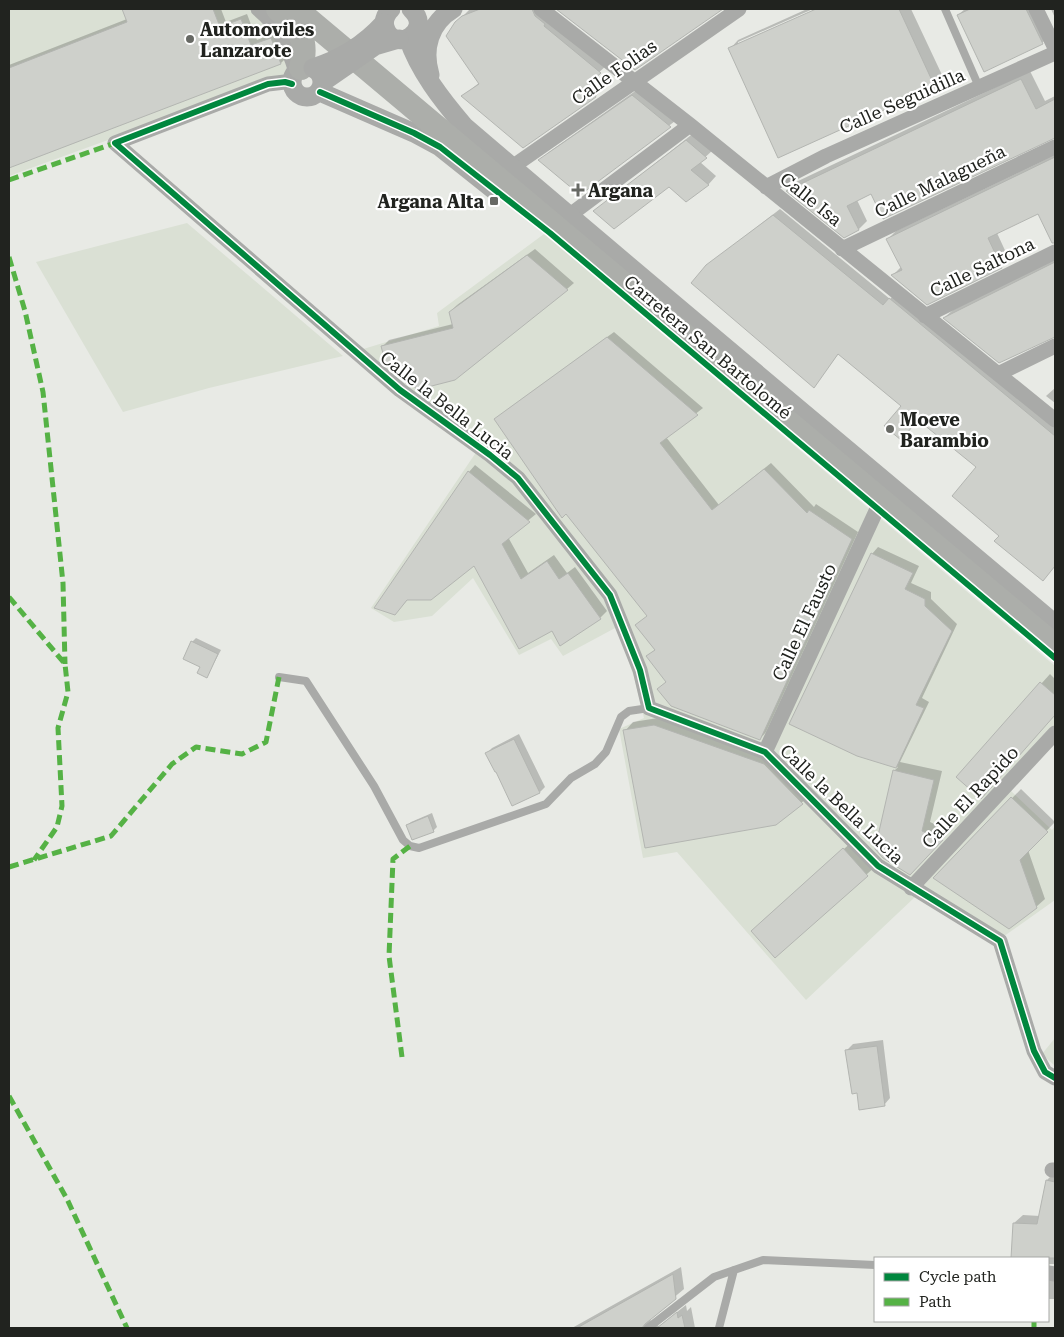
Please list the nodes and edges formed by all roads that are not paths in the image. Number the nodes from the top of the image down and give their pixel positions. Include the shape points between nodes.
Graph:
1 (258, 9) edge
2 (278, 9) edge
3 (296, 9) edge
4 (306, 9) edge
5 (442, 9) edge
6 (453, 9) edge
7 (541, 9) edge
8 (739, 9) edge
9 (945, 9) edge
10 (1036, 9) edge
11 (384, 13) edge
12 (409, 28) edge
13 (1055, 48) edge
14 (1055, 53) edge
15 (307, 78) junction
16 (632, 81) junction
17 (432, 83) junction
18 (978, 87) junction
19 (690, 125) junction
20 (1055, 147) edge
21 (512, 166) junction
22 (766, 187) junction
23 (570, 215) junction
24 (842, 250) junction
25 (1055, 252) edge
26 (925, 316) junction
27 (1055, 346) edge
28 (998, 374) junction
29 (1055, 420) edge
30 (853, 466) junction
31 (877, 509) junction
32 (921, 513) junction
33 (991, 582) junction
34 (1055, 624) edge
35 (1055, 636) edge
36 (1055, 646) edge
37 (1055, 658) edge
38 (279, 677) dead end
39 (649, 708) junction
40 (1055, 733) edge
41 (765, 752) junction
42 (911, 888) junction
43 (1055, 1078) edge
44 (874, 1265) edge
45 (734, 1270) junction
46 (648, 1328) edge
47 (719, 1328) edge

1 - 15 street via 283,36
2 - 15 main road via 300,32 305,47
3 - 36 main road, Carretera San Bartolomé
4 - 30 main road, Carretera San Bartolomé
5 - 12 street
6 - 17 street via 440,17 429,35 427,50
7 - 16 street, Calle Isa
8 - 16 street, Calle Folias
9 - 18 lane
10 - 13 street
11 - 12 street via 388,34
11 - 15 street, bridge via 371,38
12 - 15 street, bridge
12 - 17 street, Carretera San Bartolomé via 415,57
14 - 18 street, Calle Seguidilla
15 - 31 street, Carretera San Bartolomé via 440,147 550,233
15 - 39 street, Calle la Bella Lucia via 268,84 115,143 400,390 518,478 610,595 640,670
16 - 19 street, Calle Isa
16 - 21 street, Calle Folias
17 - 21 street, Carretera San Bartolomé via 464,126
18 - 22 street, Calle Seguidilla
19 - 22 street, Calle Isa
19 - 23 street
20 - 24 street, Calle Malagueña
21 - 23 street, Carretera San Bartolomé
22 - 24 street, Calle Isa
23 - 32 street, Carretera San Bartolomé
24 - 26 street, Calle Isa
25 - 26 street, Calle Saltona
26 - 28 street, Calle Isa
27 - 28 street
28 - 29 street, Calle Isa
30 - 32 main road
30 - 33 main road, Carretera San Bartolomé
31 - 37 street, Carretera San Bartolomé
31 - 41 street, Calle El Fausto
32 - 33 main road
32 - 34 street, Carretera San Bartolomé
33 - 35 main road, Carretera San Bartolomé
38 - 39 lane via 306,681 374,786 403,840 419,848 546,804 571,778 595,764 606,752 621,717 629,710
39 - 41 street, Calle la Bella Lucia
40 - 42 street, Calle El Rapido
41 - 42 street, Calle la Bella Lucia via 878,866
42 - 43 street, Calle la Bella Lucia via 1000,940 1034,1051 1045,1072
44 - 45 lane via 763,1260
45 - 46 lane via 714,1277
45 - 47 lane

